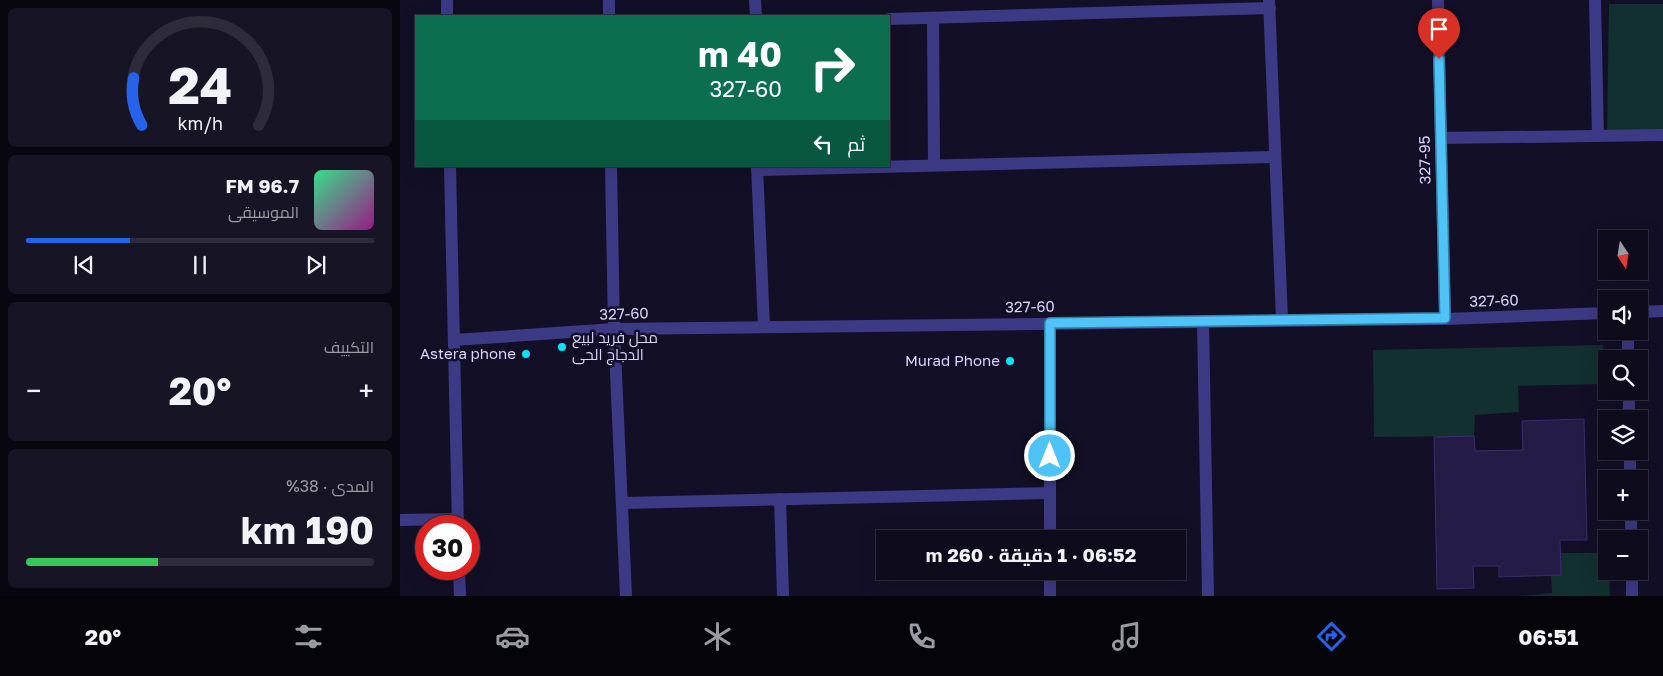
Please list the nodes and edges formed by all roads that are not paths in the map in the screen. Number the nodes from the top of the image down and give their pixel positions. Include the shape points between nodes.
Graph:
1 (446, 0) edge
2 (609, 0) edge
3 (755, 0) edge
4 (1438, 0) edge
5 (1595, 0) edge
6 (1270, 4) edge
7 (447, 15) edge
8 (609, 15) edge
9 (756, 15) edge
10 (933, 18) junction
11 (890, 19) edge
12 (1663, 135) edge
13 (1598, 136) junction
14 (1441, 138) junction
15 (1276, 157) junction
16 (934, 165) junction
17 (890, 166) edge
18 (450, 167) edge
19 (611, 167) edge
20 (816, 167) edge
21 (757, 168) edge
22 (1663, 311) edge
23 (1648, 312) edge
24 (1598, 313) edge
25 (1445, 318) junction
26 (1282, 320) junction
27 (1203, 321) junction
28 (1050, 323) junction
29 (764, 328) junction
30 (614, 329) junction
31 (454, 340) junction
32 (1050, 493) junction
33 (780, 499) junction
34 (623, 503) junction
35 (458, 515) edge
36 (400, 520) edge
37 (415, 521) edge
38 (1050, 530) edge
39 (459, 580) edge
40 (1050, 580) edge
41 (1632, 580) edge
42 (460, 596) edge
43 (626, 596) edge
44 (783, 596) edge
45 (1050, 596) edge
46 (1208, 596) edge
47 (1632, 596) edge

1 - 7 street
2 - 8 street
3 - 9 street
4 - 14 street, 327-95
5 - 13 street
6 - 10 street
6 - 15 street
10 - 11 street
10 - 16 street
12 - 13 street
13 - 14 street
14 - 25 street, 327-95
15 - 16 street
15 - 26 street
16 - 17 street
18 - 31 street
19 - 30 street
20 - 21 street
21 - 29 street
22 - 23 street
24 - 25 street, 327-60
25 - 26 street, 327-60
26 - 27 street, 327-60
27 - 28 street, 327-60
27 - 46 street
28 - 29 street, 327-60
28 - 32 street
29 - 30 street, 327-60
30 - 31 street, 327-60
30 - 34 street
31 - 35 street
32 - 33 street
32 - 38 street
33 - 34 street
33 - 44 street
34 - 43 street
36 - 37 street
39 - 42 street
40 - 45 street
41 - 47 street

